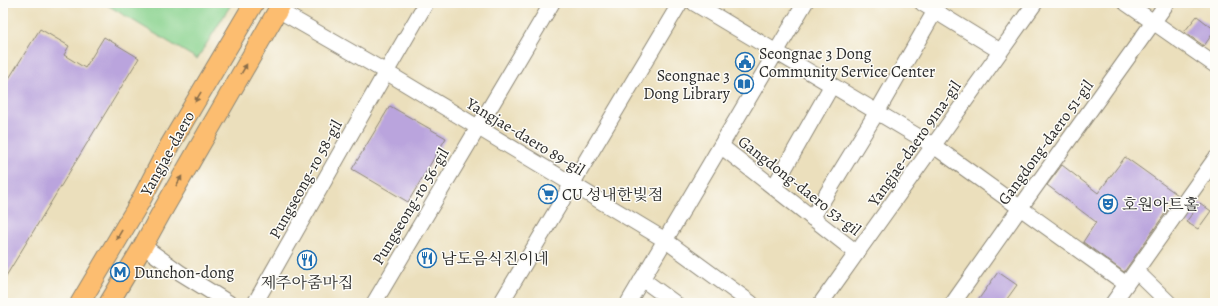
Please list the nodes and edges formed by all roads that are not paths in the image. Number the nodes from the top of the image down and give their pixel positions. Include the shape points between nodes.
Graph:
1 (254, 3) edge
2 (426, 3) edge
3 (552, 3) edge
4 (680, 3) edge
5 (694, 3) edge
6 (805, 3) edge
7 (922, 3) edge
8 (1035, 3) edge
9 (1126, 3) edge
10 (1167, 3) edge
11 (280, 7) edge
12 (935, 11) junction
13 (1154, 22) junction
14 (1000, 51) junction
15 (777, 52) junction
16 (1215, 66) edge
17 (386, 72) junction
18 (832, 85) junction
19 (877, 112) junction
20 (478, 127) junction
21 (721, 146) junction
22 (934, 146) junction
23 (1215, 159) edge
24 (572, 184) junction
25 (774, 187) junction
26 (1020, 208) junction
27 (812, 218) junction
28 (665, 240) junction
29 (143, 246) junction
30 (857, 253) junction
31 (1136, 271) junction
32 (642, 279) junction
33 (1126, 284) junction
34 (80, 303) edge
35 (109, 303) edge
36 (229, 303) edge
37 (255, 303) edge
38 (374, 303) edge
39 (501, 303) edge
40 (628, 303) edge
41 (676, 303) edge
42 (750, 303) edge
43 (821, 303) edge
44 (953, 303) edge
45 (1113, 303) edge
46 (1169, 303) edge

1 -> 34 main road, Yangjae-daero
2 - 17 street, Pungseong-ro 58-gil
3 - 20 street, Pungseong-ro 56-gil
4 - 24 street
5 - 15 street
6 - 15 street, Gangdong-daero 53-gil
7 - 12 street
8 - 14 street, Yangjae-daero 91na-gil
9 - 13 street
10 - 13 street, Gangdong-daero 51-gil
11 - 17 street, Yangjae-daero 89-gil
29 -> 11 main road, Yangjae-daero
12 - 14 street
12 - 19 street
13 - 16 street
13 - 26 street, Gangdong-daero 51-gil
14 - 22 street, Yangjae-daero 91na-gil
15 - 18 street
15 - 21 street, Gangdong-daero 53-gil
17 - 20 street, Yangjae-daero 89-gil
17 - 37 street, Pungseong-ro 58-gil
18 - 19 street
18 - 25 street
19 - 22 street
19 - 27 street
20 - 24 street, Yangjae-daero 89-gil
20 - 38 street, Pungseong-ro 56-gil
21 - 25 street, Gangdong-daero 53-gil
21 - 28 street, Gangdong-daero 53-gil
22 - 26 street
22 - 30 street, Yangjae-daero 91na-gil
23 - 31 street
24 - 28 street, Yangjae-daero 89-gil
24 - 39 street
25 - 27 street, Gangdong-daero 53-gil
26 - 33 street
26 - 44 street, Gangdong-daero 51-gil
27 - 30 street, Gangdong-daero 53-gil
28 - 32 street, Gangdong-daero 53-gil
28 - 42 street, Yangjae-daero 89-gil
29 - 35 main road, Yangjae-daero
29 - 36 street
30 - 43 street, Yangjae-daero 91na-gil
31 - 33 street
31 - 46 street
32 - 40 street, Gangdong-daero 53-gil
32 - 41 street
33 - 45 street

